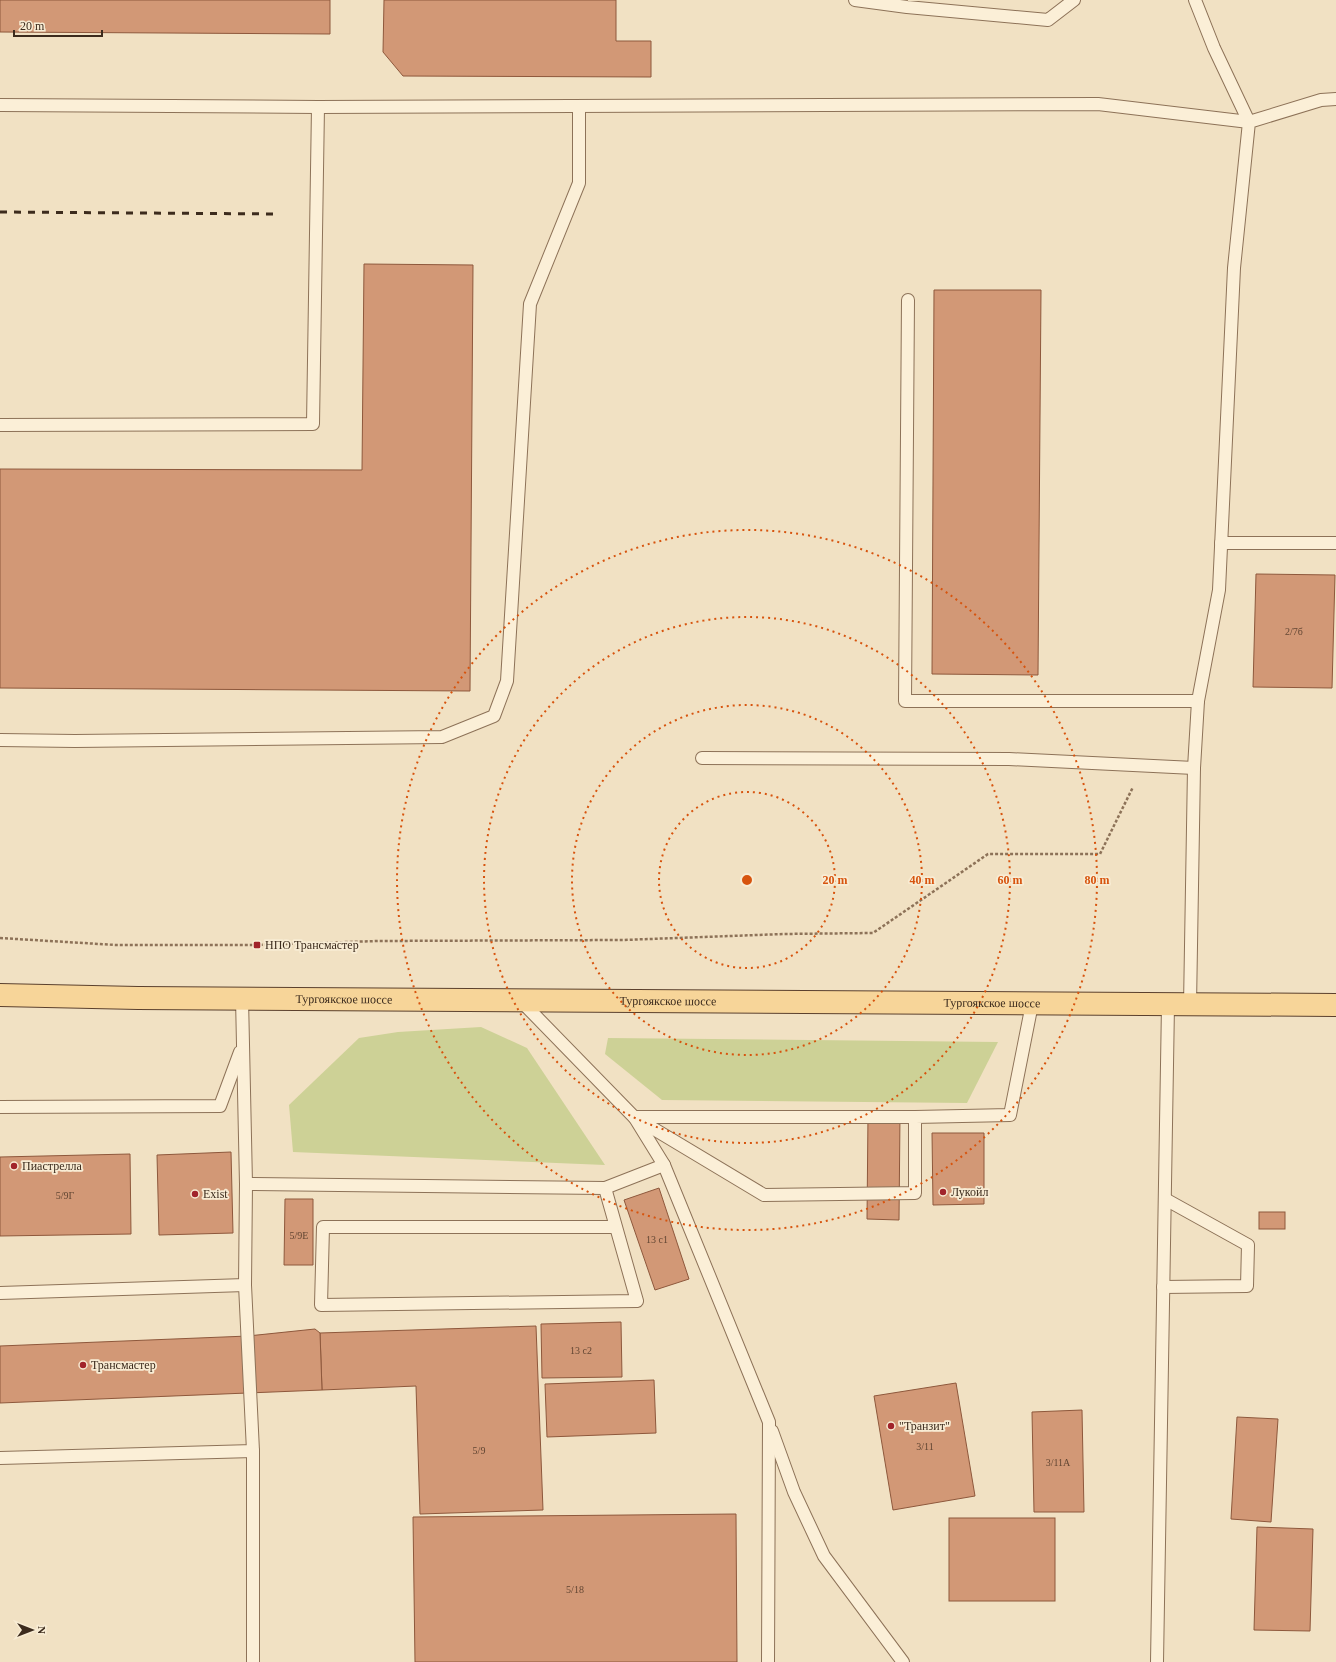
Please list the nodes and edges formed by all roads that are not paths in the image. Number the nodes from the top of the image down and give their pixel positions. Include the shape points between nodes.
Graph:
1 (855, 0) edge
2 (1074, 0) edge
3 (1195, 0) edge
4 (1336, 99) edge
5 (0, 104) edge
6 (579, 106) junction
7 (318, 107) junction
8 (1249, 122) junction
9 (908, 300) dead end
10 (0, 425) edge
11 (1221, 543) junction
12 (1336, 543) edge
13 (1198, 701) junction
14 (0, 740) edge
15 (702, 758) dead end
16 (1194, 768) junction
17 (0, 995) edge
18 (242, 998) junction
19 (519, 1000) junction
20 (1032, 1004) junction
21 (1168, 1005) junction
22 (1190, 1005) junction
23 (1336, 1005) edge
24 (243, 1045) junction
25 (0, 1107) edge
26 (634, 1117) junction
27 (915, 1117) junction
28 (664, 1166) junction
29 (246, 1184) junction
30 (605, 1188) junction
31 (1165, 1199) junction
32 (616, 1227) junction
33 (245, 1285) junction
34 (1163, 1287) junction
35 (0, 1293) edge
36 (769, 1422) junction
37 (253, 1451) junction
38 (0, 1458) edge
39 (253, 1662) edge
40 (768, 1662) edge
41 (903, 1662) edge
42 (1157, 1662) edge

1 - 2 lane via 1048,20
3 - 8 lane via 1214,48
4 - 8 lane via 1321,100
5 - 7 lane
6 - 7 lane
6 - 8 lane via 1098,104
6 - 14 lane via 579,183 530,304 507,680 494,716 442,737
7 - 10 lane via 313,424
8 - 11 lane via 1234,268
9 - 13 lane via 905,701
11 - 12 lane
11 - 13 lane via 1219,590
13 - 16 lane
15 - 16 lane via 1009,759
16 - 22 lane
17 - 18 main road, Тургоякское шоссе
18 - 19 main road, Тургоякское шоссе
18 - 24 lane
19 - 20 main road, Тургоякское шоссе
19 - 26 lane
20 - 21 main road, Тургоякское шоссе
20 - 27 lane via 1010,1115
21 - 22 main road, Тургоякское шоссе
21 - 31 lane
22 - 23 main road, Тургоякское шоссе
24 - 25 lane via 220,1106
24 - 29 lane
26 - 27 lane
26 - 27 lane via 764,1195 915,1193
26 - 28 lane
28 - 30 lane
28 - 36 lane
29 - 30 lane
29 - 33 lane
30 - 32 lane
31 - 34 lane
31 - 34 lane via 1248,1244 1247,1286
32 - 32 lane via 637,1301 321,1305 323,1227
33 - 35 lane
33 - 37 lane
34 - 42 lane
36 - 40 lane
36 - 41 lane via 794,1492 824,1556
37 - 38 lane
37 - 39 lane

